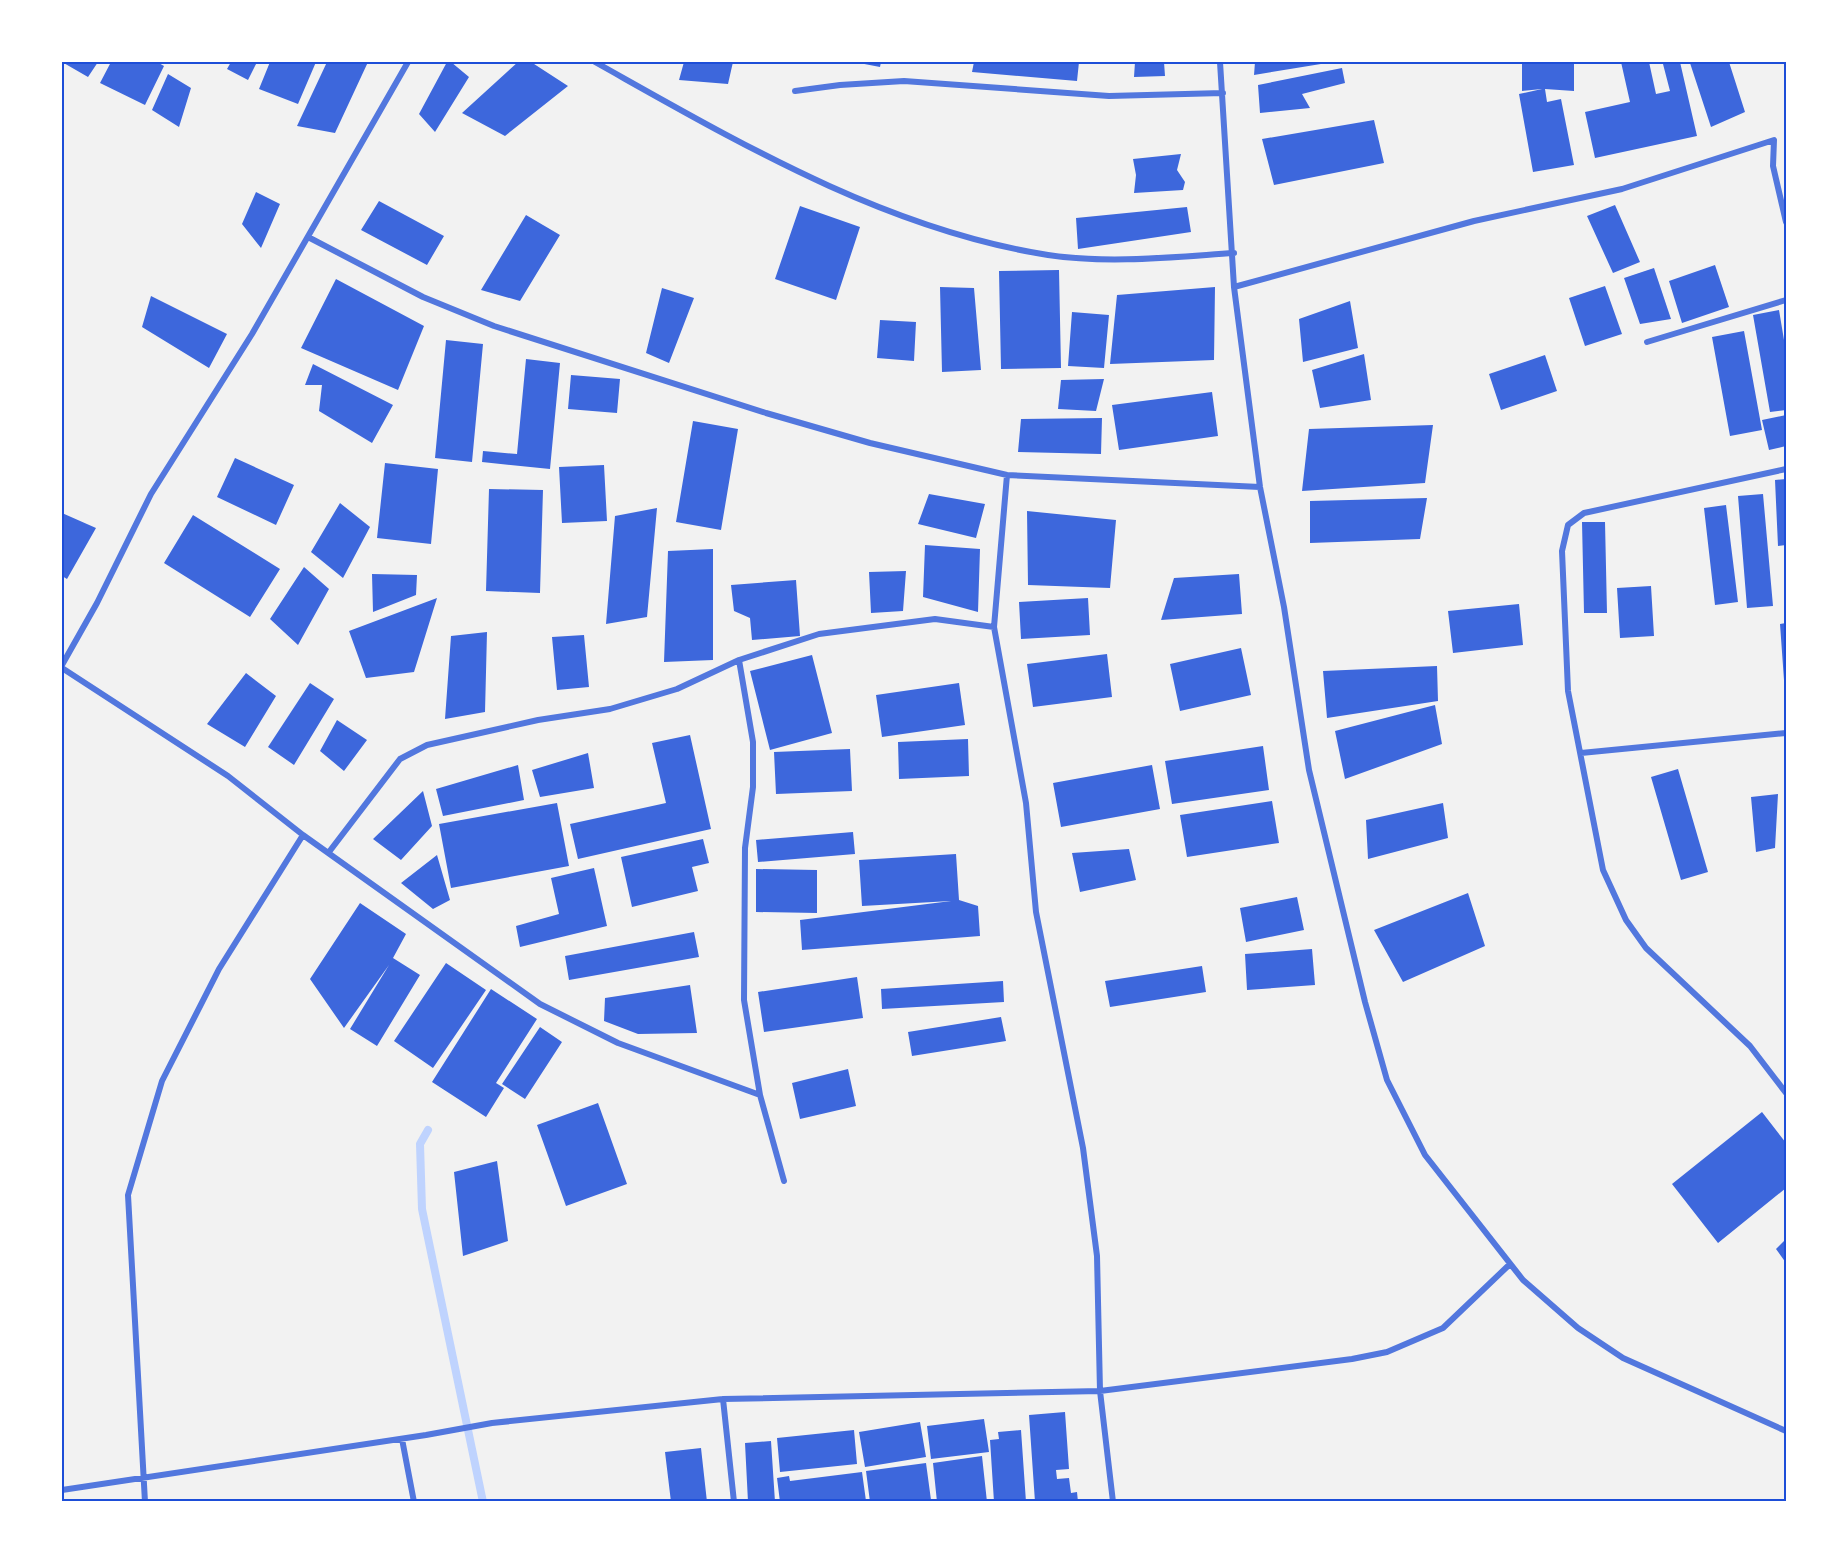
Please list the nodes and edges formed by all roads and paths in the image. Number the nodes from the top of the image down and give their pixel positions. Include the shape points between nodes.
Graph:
1 (408, 62) edge
2 (595, 62) edge
3 (1220, 62) edge
4 (795, 91) dead end
5 (1222, 93) junction
6 (1786, 222) edge
7 (308, 237) junction
8 (1234, 254) junction
9 (1234, 287) junction
10 (1786, 300) edge
11 (1647, 342) dead end
12 (1786, 469) edge
13 (1007, 475) junction
14 (1260, 488) junction
15 (994, 627) junction
16 (739, 660) junction
17 (62, 667) edge
18 (1786, 733) edge
19 (1581, 753) junction
20 (303, 835) junction
21 (329, 852) junction
22 (1786, 1093) edge
23 (760, 1095) junction
24 (784, 1181) dead end
25 (1509, 1265) junction
26 (1100, 1391) junction
27 (723, 1399) junction
28 (1786, 1431) edge
29 (402, 1439) junction
30 (142, 1476) junction
31 (62, 1490) edge
32 (145, 1502) edge
33 (414, 1502) edge
34 (734, 1502) edge
35 (1113, 1502) edge

1 - 7 street
2 - 8 street via 817,182 956,236 1049,255 1129,259
3 - 5 street
4 - 5 street via 904,81 1109,96
5 - 8 street
6 - 9 street via 1773,166 1774,140 1622,189 1474,221
7 - 13 street via 423,297 494,326 870,443
7 - 17 street via 151,494
8 - 9 street
9 - 14 street
10 - 11 street
12 - 19 street via 1584,513 1568,525 1563,551 1568,691
13 - 14 street
13 - 15 street
14 - 25 street via 1284,607 1309,770 1387,1080 1425,1155
15 - 16 street via 936,619 872,627 819,634
15 - 26 street via 1026,803 1036,912 1083,1148 1097,1256
16 - 21 street via 677,689 610,709 538,720 427,745 400,759
16 - 23 street via 753,742 753,787 745,848 744,1000
17 - 20 street via 228,776
18 - 19 street
19 - 22 street via 1604,870 1626,920 1646,948 1750,1046
20 - 21 street
20 - 30 street via 219,969 162,1081 128,1195
21 - 23 street via 540,1004 618,1043
23 - 24 street
25 - 26 street via 1443,1328 1387,1352
25 - 28 street via 1578,1328 1623,1358
26 - 27 street
26 - 35 street
27 - 29 street via 492,1422
27 - 34 street
29 - 30 street
29 - 33 street
30 - 31 street
30 - 32 street

